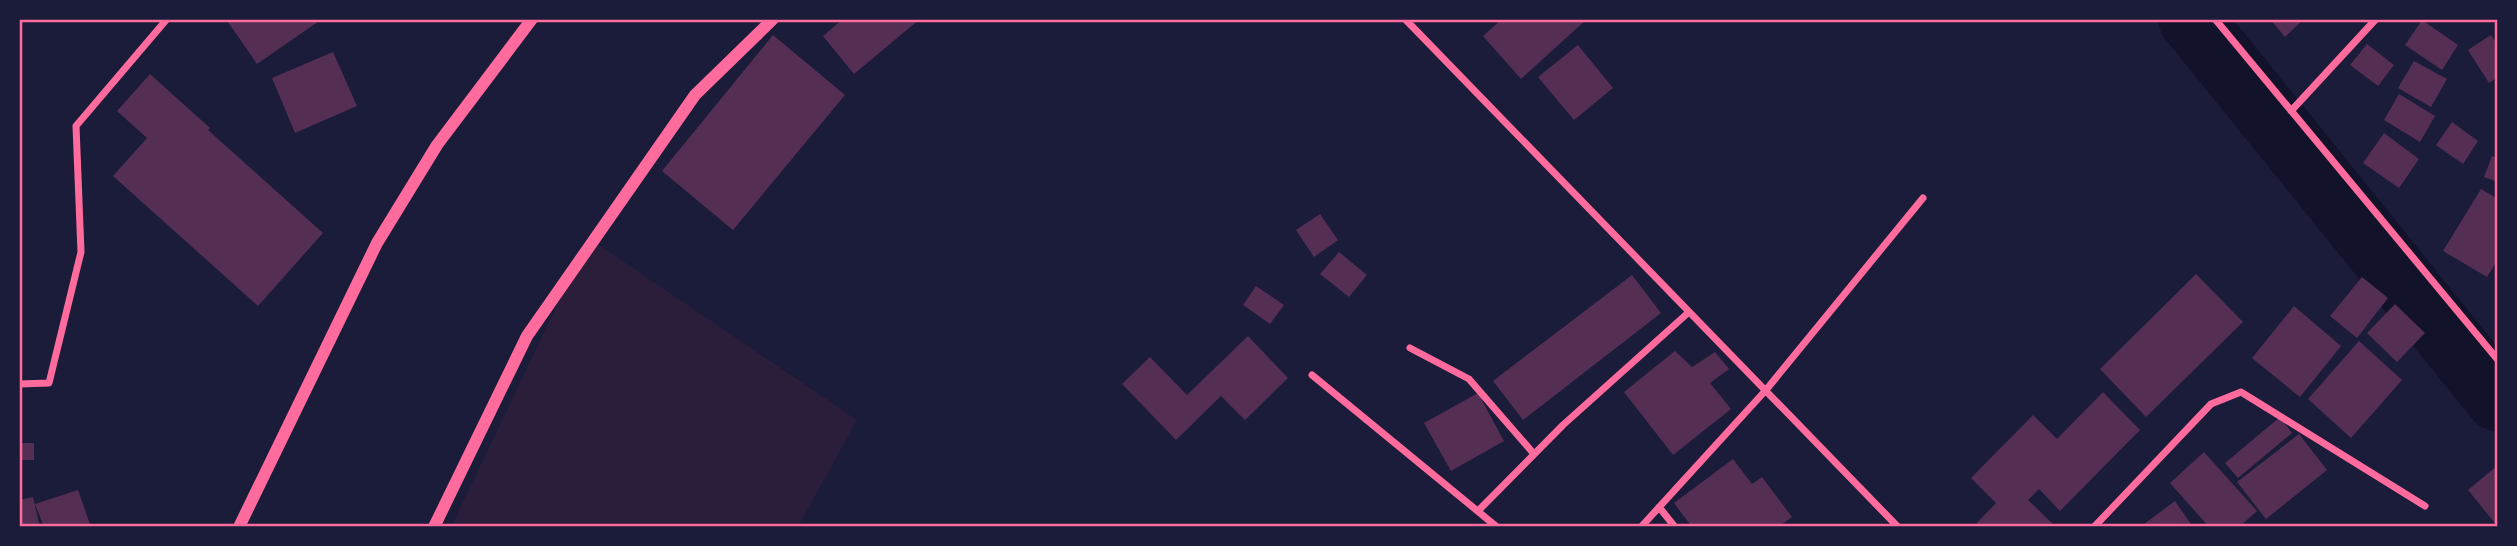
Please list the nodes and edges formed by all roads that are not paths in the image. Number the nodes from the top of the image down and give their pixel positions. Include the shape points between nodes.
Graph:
1 (167, 19) edge
2 (532, 19) edge
3 (772, 19) edge
4 (1405, 19) edge
5 (2215, 19) edge
6 (2376, 19) edge
7 (2291, 111) junction
8 (1923, 198) dead end
9 (1689, 312) junction
10 (1410, 348) dead end
11 (2498, 360) edge
12 (1312, 375) dead end
13 (19, 384) edge
14 (1766, 390) junction
15 (1534, 454) junction
16 (2425, 506) dead end
17 (1659, 507) junction
18 (1478, 511) junction
19 (239, 527) edge
20 (434, 527) edge
21 (1496, 527) edge
22 (1641, 527) edge
23 (1675, 527) edge
24 (1898, 527) edge
25 (2094, 527) edge

1 - 13 street via 76,126 81,252 49,383
2 - 19 street via 437,145 377,243
3 - 20 street via 695,95 527,335
4 - 9 street
5 - 7 street
6 - 7 street
7 - 11 street
8 - 14 street
9 - 14 street
9 - 15 street
10 - 15 street via 1469,379
12 - 18 street
14 - 17 street
14 - 24 street
15 - 18 street
16 - 25 street via 2241,392 2211,404
17 - 22 street
17 - 23 street
18 - 21 street

